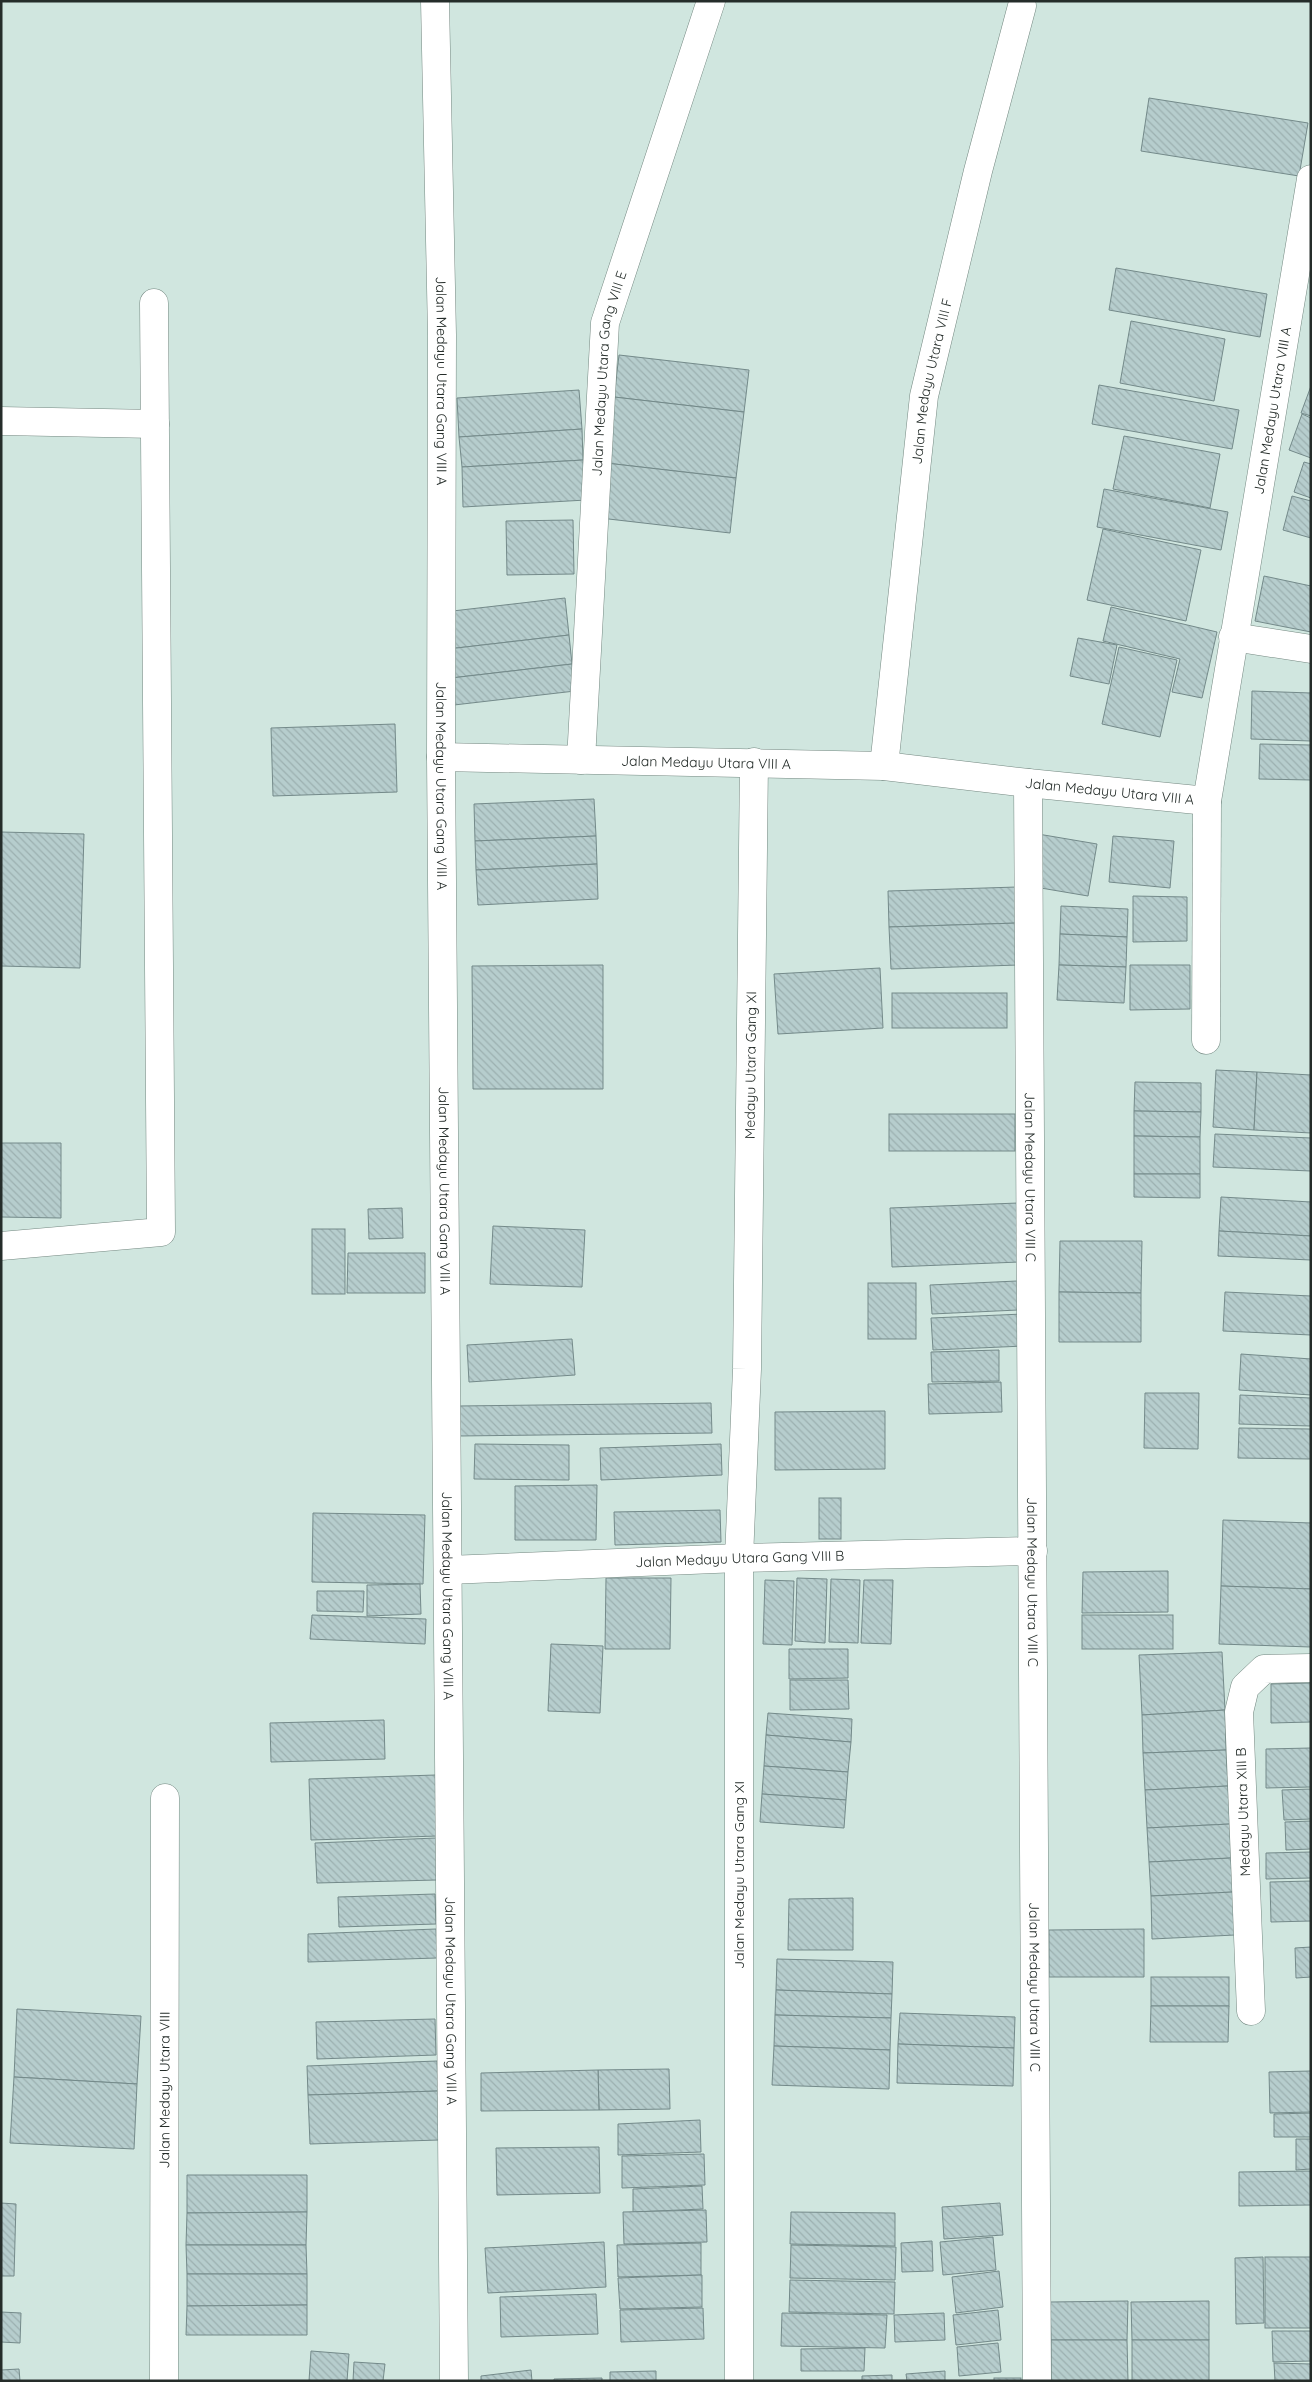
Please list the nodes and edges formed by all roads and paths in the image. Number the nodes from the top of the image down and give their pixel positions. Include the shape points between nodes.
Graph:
1 (435, 1) edge
2 (712, 1) edge
3 (1022, 6) dead end
4 (1311, 179) edge
5 (154, 303) dead end
6 (1, 421) edge
7 (155, 424) junction
8 (1233, 637) junction
9 (1311, 649) edge
10 (442, 757) junction
11 (581, 760) junction
12 (754, 762) junction
13 (884, 766) junction
14 (1028, 783) junction
15 (1207, 801) junction
16 (1206, 1040) dead end
17 (1, 1246) edge
18 (747, 1369) joint
19 (1033, 1551) junction
20 (739, 1558) junction
21 (448, 1570) junction
22 (1311, 1668) edge
23 (165, 1798) dead end
24 (1251, 2011) dead end
25 (164, 2381) edge
26 (454, 2381) edge
27 (739, 2381) edge
28 (1037, 2381) edge

1 - 10 street, Jalan Medayu Utara Gang VIII A via 442,335
2 - 11 street, Jalan Medayu Utara Gang VIII E via 605,323
3 - 13 street, Jalan Medayu Utara VIII F via 924,396
4 - 8 street, Jalan Medayu Utara VIII A
5 - 7 street
6 - 7 street
7 - 17 street via 161,1232
8 - 9 street
8 - 15 street, Jalan Medayu Utara VIII A
10 - 11 street, Jalan Medayu Utara VIII A
10 - 21 street, Jalan Medayu Utara Gang VIII A
11 - 12 street, Jalan Medayu Utara VIII A
12 - 13 street, Jalan Medayu Utara VIII A
12 - 18 street, Medayu Utara Gang XI
13 - 14 street, Jalan Medayu Utara VIII A
14 - 15 street, Jalan Medayu Utara VIII A
14 - 19 street, Jalan Medayu Utara VIII C
15 - 16 street
18 - 20 street, Jalan Medayu Utara Gang XI
19 - 20 street, Jalan Medayu Utara Gang VIII B
19 - 28 street, Jalan Medayu Utara VIII C
20 - 21 street, Jalan Medayu Utara Gang VIII B
20 - 27 street, Jalan Medayu Utara Gang XI
21 - 26 street, Jalan Medayu Utara Gang VIII A
22 - 24 street, Medayu Utara XIII B via 1264,1669 1245,1687 1239,1712
23 - 25 street, Jalan Medayu Utara VIII

